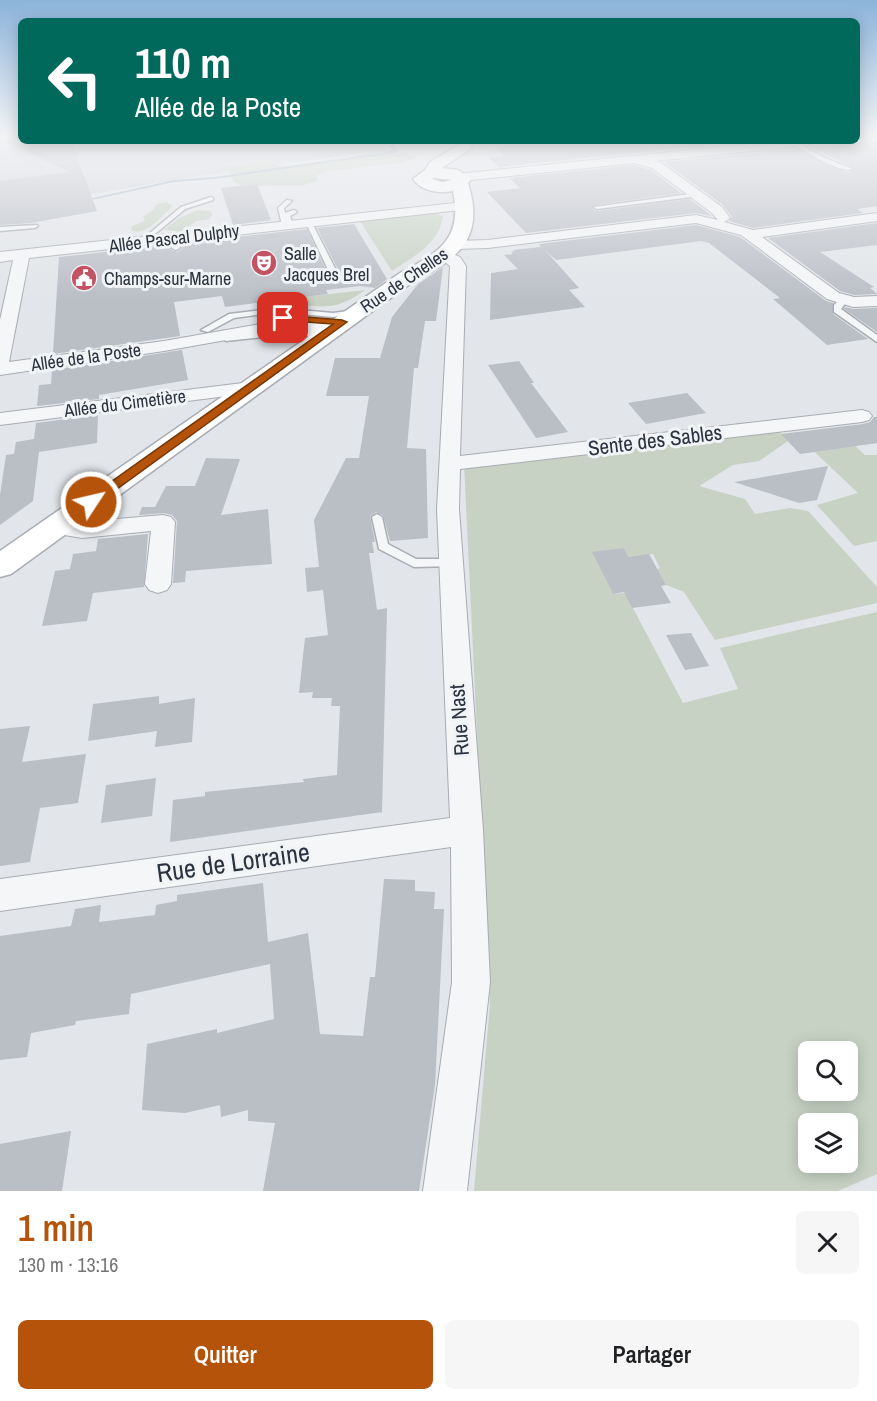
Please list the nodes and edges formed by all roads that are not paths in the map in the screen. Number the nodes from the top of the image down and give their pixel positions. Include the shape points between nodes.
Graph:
1 (445, 191) edge
2 (462, 191) edge
3 (692, 191) edge
4 (697, 195) junction
5 (211, 199) dead end
6 (289, 201) dead end
7 (455, 207) junction
8 (597, 207) dead end
9 (877, 218) edge
10 (716, 220) junction
11 (290, 221) junction
12 (309, 223) junction
13 (35, 226) dead end
14 (0, 229) edge
15 (755, 232) junction
16 (152, 241) junction
17 (450, 250) junction
18 (22, 255) junction
19 (0, 257) edge
20 (407, 277) junction
21 (336, 278) dead end
22 (844, 300) junction
23 (877, 301) edge
24 (344, 321) junction
25 (206, 335) junction
26 (877, 339) edge
27 (310, 346) junction
28 (0, 362) edge
29 (0, 369) edge
30 (251, 388) junction
31 (862, 416) dead end
32 (0, 419) edge
33 (448, 464) junction
34 (377, 517) dead end
35 (55, 527) junction
36 (452, 563) junction
37 (0, 566) edge
38 (158, 584) dead end
39 (467, 830) junction
40 (0, 895) edge
41 (445, 1191) edge

1 - 7 main road
2 - 17 main road via 465,225
3 - 4 street
4 - 8 lane
4 - 10 street via 717,210
5 - 16 lane via 183,208 152,234
6 - 11 lane via 281,208
7 - 12 street, Allée Pascal Dulphy
7 - 20 main road via 455,224 449,238
9 - 15 street
10 - 15 street
10 - 17 street via 696,219
11 - 12 street, Allée Pascal Dulphy
11 - 16 street, Allée Pascal Dulphy via 175,243
12 - 21 lane
13 - 14 lane
15 - 22 street via 827,292
16 - 18 street, Allée Pascal Dulphy
17 - 20 main road, Rue de Chelles
17 - 33 street, Rue Nast via 458,266
18 - 19 street, Allée Pascal Dulphy
18 - 28 street
20 - 24 main road, Rue de Chelles
22 - 23 street
22 - 26 lane via 837,310
24 - 25 street, Allée de la Poste
24 - 25 lane via 333,315 278,310 232,316
24 - 27 main road, Rue de Chelles
25 - 27 lane via 301,330 312,336
25 - 29 street, Allée de la Poste via 172,345
27 - 30 main road, Rue de Chelles
30 - 32 street, Allée du Cimetière
30 - 35 main road, Rue de Chelles
31 - 33 street, Sente des Sables
33 - 36 street, Rue Nast
34 - 36 lane via 383,546 402,558 414,563
35 - 37 main road, Rue de Chelles
35 - 38 street via 82,531 163,522
36 - 39 street, Rue Nast
39 - 40 street, Rue de Lorraine
39 - 41 street, Rue Nast via 471,982

